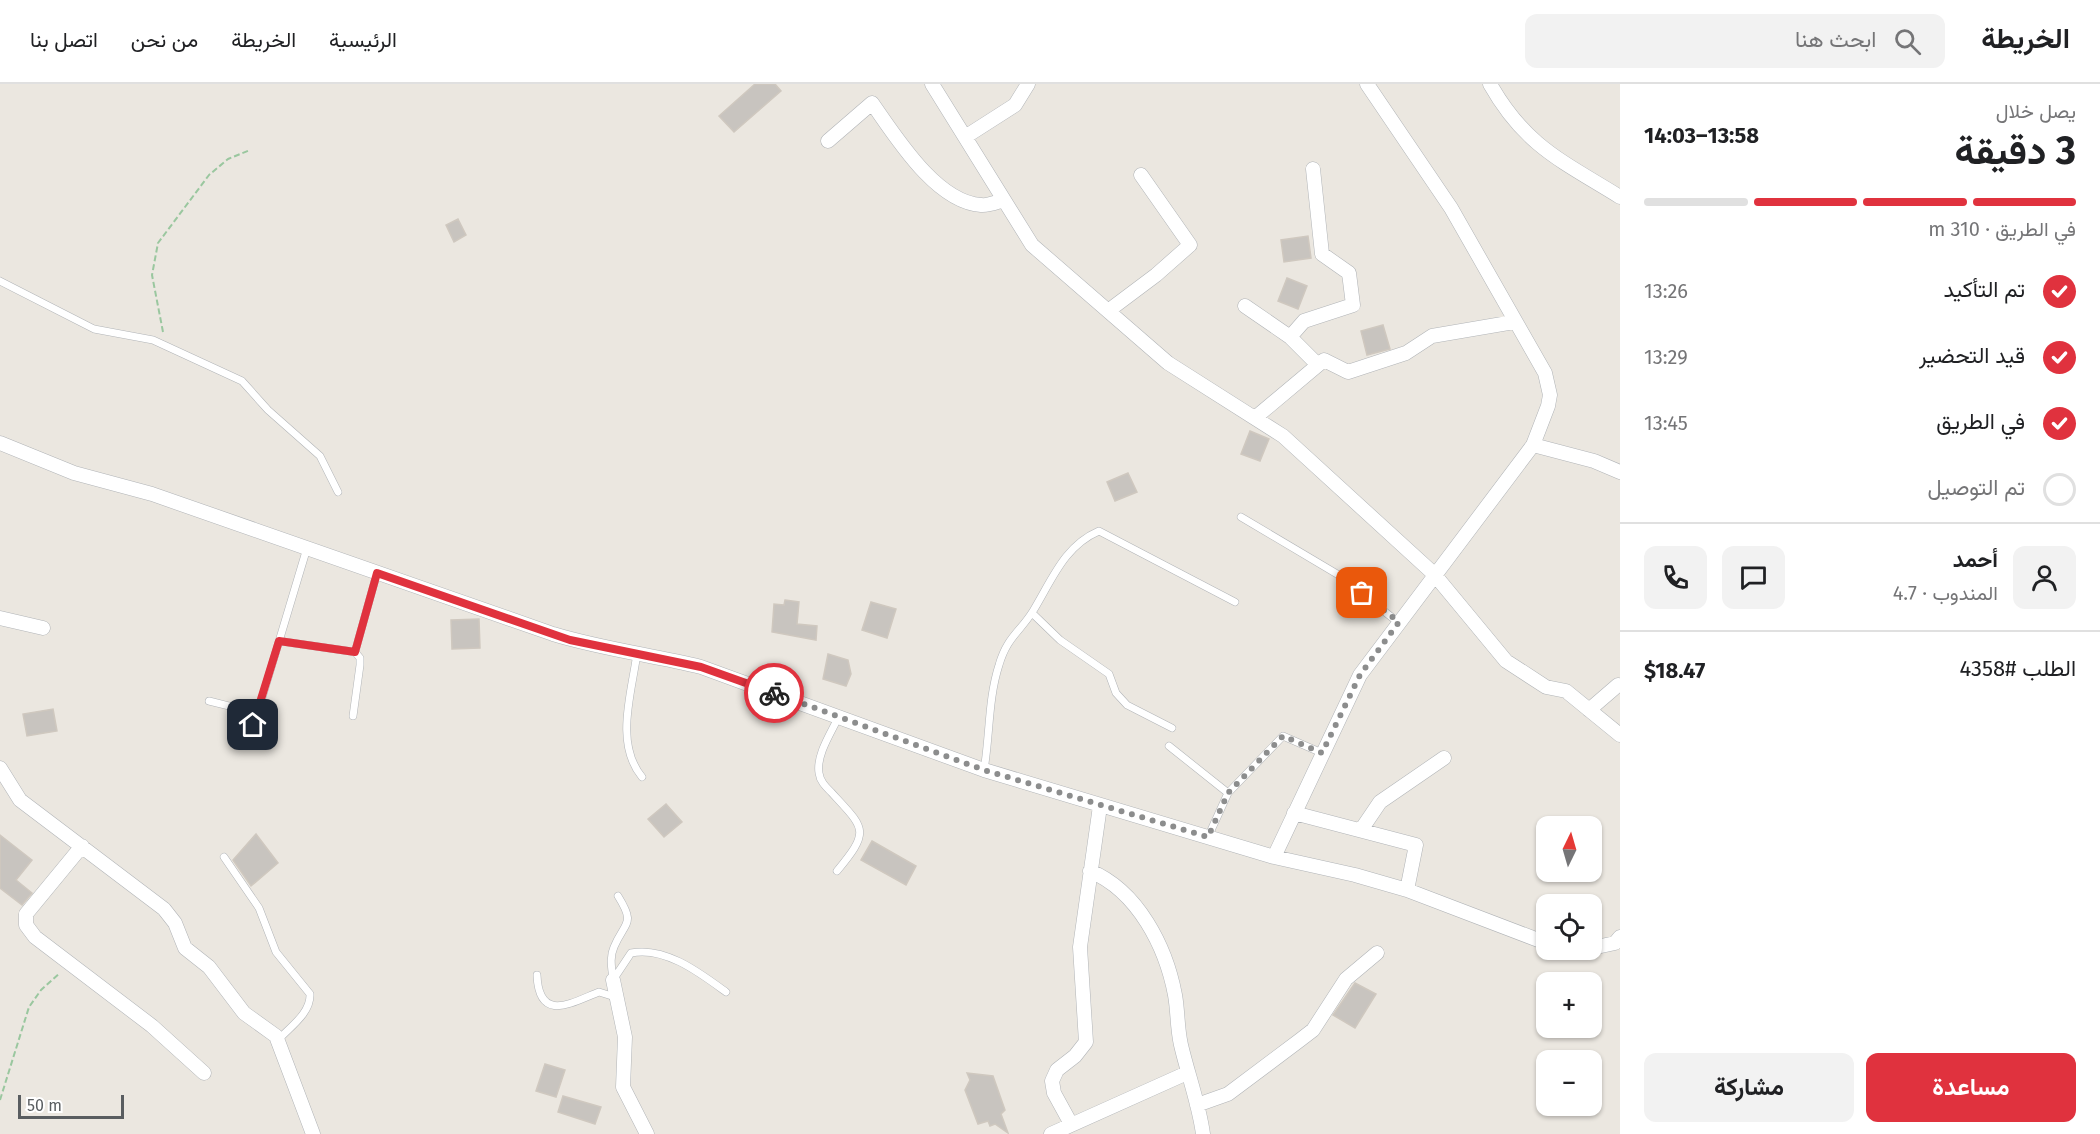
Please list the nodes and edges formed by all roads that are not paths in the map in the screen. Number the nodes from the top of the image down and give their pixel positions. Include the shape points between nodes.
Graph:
1 (932, 84) edge
2 (1028, 84) edge
3 (1367, 84) edge
4 (1490, 84) edge
5 (965, 137) junction
6 (828, 141) dead end
7 (1313, 169) dead end
8 (1141, 175) dead end
9 (1620, 197) edge
10 (1004, 200) junction
11 (0, 281) edge
12 (1245, 306) dead end
13 (1108, 311) junction
14 (1514, 322) junction
15 (1290, 337) junction
16 (1318, 365) junction
17 (1256, 417) junction
18 (0, 443) edge
19 (1533, 445) junction
20 (1620, 472) edge
21 (338, 492) dead end
22 (1240, 517) dead end
23 (307, 548) junction
24 (377, 573) junction
25 (1434, 574) junction
26 (1235, 602) dead end
27 (1032, 613) junction
28 (0, 618) edge
29 (1399, 622) junction
30 (43, 628) dead end
31 (279, 641) junction
32 (355, 652) junction
33 (637, 653) junction
34 (1618, 685) dead end
35 (209, 701) dead end
36 (1589, 710) junction
37 (257, 713) junction
38 (353, 716) dead end
39 (839, 716) junction
40 (1172, 728) dead end
41 (1620, 735) edge
42 (250, 738) dead end
43 (1168, 746) dead end
44 (1322, 753) junction
45 (1444, 758) dead end
46 (0, 768) edge
47 (984, 770) junction
48 (642, 777) dead end
49 (1228, 793) junction
50 (1100, 806) junction
51 (1294, 813) junction
52 (1361, 830) junction
53 (1208, 837) junction
54 (82, 846) junction
55 (224, 857) dead end
56 (1274, 857) junction
57 (837, 871) dead end
58 (1090, 871) junction
59 (1407, 890) junction
60 (618, 896) dead end
61 (1620, 938) edge
62 (1536, 939) edge
63 (1602, 946) edge
64 (1377, 953) dead end
65 (537, 975) dead end
66 (613, 981) junction
67 (726, 992) dead end
68 (615, 997) junction
69 (278, 1040) junction
70 (204, 1073) dead end
71 (1187, 1073) junction
72 (1197, 1105) junction
73 (1071, 1124) junction
74 (313, 1134) edge
75 (647, 1134) edge
76 (1051, 1134) edge
77 (1203, 1134) edge

1 - 5 street
2 - 5 street via 1015,105
3 - 14 street via 1447,200
4 - 9 street via 1506,112 1539,147
5 - 10 street
6 - 10 street via 872,103 916,165 958,199 982,206
7 - 15 street via 1322,254 1349,273 1353,305 1304,321
8 - 13 street via 1190,245
10 - 13 street via 1032,245
11 - 21 lane via 94,328 138,335 242,381 320,456
12 - 15 street
13 - 17 street via 1168,363
14 - 16 street via 1432,336 1406,353 1348,372 1324,360
14 - 19 street via 1549,384 1548,406
15 - 16 street
16 - 17 street
17 - 25 street via 1283,436
18 - 23 street via 74,473 153,494
19 - 20 street
19 - 25 street
22 - 29 lane via 1337,574
23 - 24 street
23 - 31 lane
24 - 32 lane
24 - 33 street via 587,645
25 - 29 street
25 - 36 street via 1506,661 1546,687 1566,691
26 - 27 lane via 1099,531 1065,557
27 - 40 lane via 1060,640 1109,674 1116,693 1127,705
27 - 47 lane via 1013,635 999,666 992,693
28 - 30 street
29 - 44 street via 1360,675
31 - 32 lane
31 - 37 lane
32 - 38 lane via 360,665
33 - 39 street via 701,667
33 - 48 lane via 626,738 630,761
34 - 36 street
35 - 37 lane
36 - 41 street
37 - 42 lane
39 - 47 street
39 - 57 lane via 821,755 819,775 855,818 861,833 857,847
43 - 49 lane
44 - 49 lane via 1283,736
44 - 51 street
45 - 52 street via 1380,802
46 - 54 street via 20,800
47 - 50 street
49 - 53 lane
50 - 53 street
50 - 58 street
51 - 52 street
51 - 56 street
52 - 59 street via 1416,845
53 - 56 street
54 - 69 street via 165,909 185,948 209,967 244,1013 272,1031
54 - 70 street via 24,920 35,937 152,1026
55 - 69 lane via 259,908 276,952 310,994 304,1012
56 - 59 street
58 - 71 street via 1124,895 1157,939 1175,992
58 - 73 street via 1080,960 1086,1042 1057,1070 1052,1081 1054,1093
59 - 62 street
60 - 66 lane via 629,919 612,954
61 - 63 street
64 - 72 street via 1342,984 1312,1030 1228,1094
65 - 68 lane via 538,993 558,1006 568,1006 599,992
66 - 67 lane via 631,953 647,951 683,963
66 - 68 street
68 - 75 street via 625,1037 620,1072 625,1094
69 - 74 street
71 - 72 street
71 - 73 street
72 - 77 street
73 - 76 street

